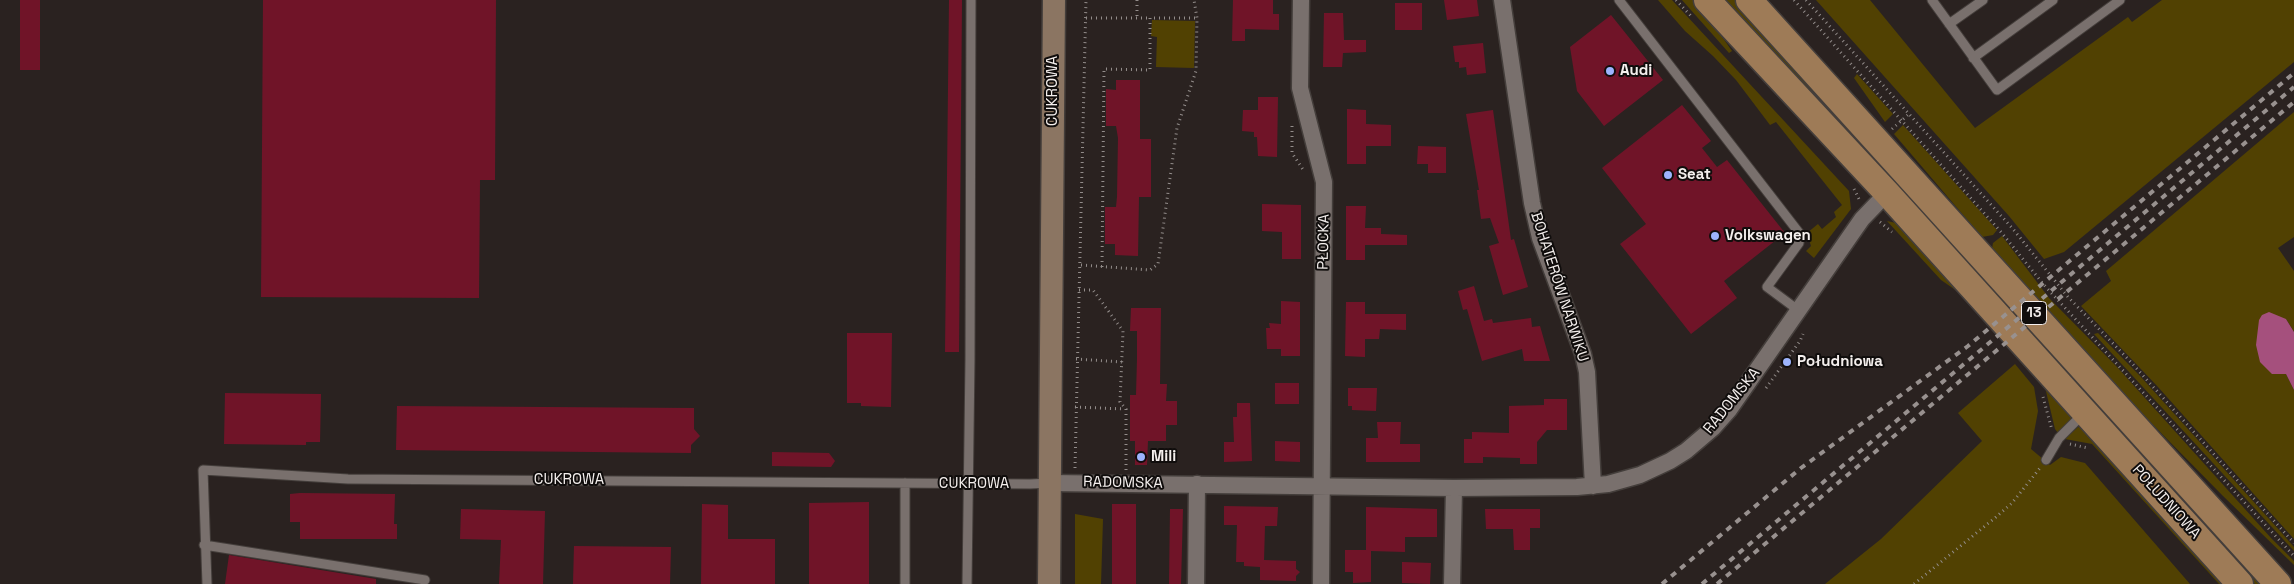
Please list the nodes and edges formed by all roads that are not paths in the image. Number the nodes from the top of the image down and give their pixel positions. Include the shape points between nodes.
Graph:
1 (971, 0) edge
2 (1054, 0) edge
3 (1301, 0) edge
4 (1502, 0) edge
5 (1619, 0) edge
6 (1707, 0) edge
7 (1749, 0) edge
8 (1932, 0) edge
9 (1983, 0) edge
10 (2053, 0) edge
11 (2120, 0) edge
12 (1949, 24) junction
13 (1973, 58) junction
14 (1887, 193) junction
15 (1798, 310) junction
16 (2085, 412) junction
17 (2046, 460) road end
18 (1050, 482) junction
19 (906, 483) junction
20 (969, 484) junction
21 (1197, 484) junction
22 (1322, 486) junction
23 (1593, 486) junction
24 (1454, 488) junction
25 (204, 545) junction
26 (425, 580) dead end
27 (207, 584) edge
28 (905, 584) edge
29 (966, 584) edge
30 (1049, 584) edge
31 (1196, 584) edge
32 (1321, 584) edge
33 (1452, 584) edge
34 (2240, 584) edge
35 (2278, 584) edge

1 - 20 lane
2 - 18 street, CUKROWA
3 - 22 street, PŁOCKA via 1300,88 1324,182
4 - 23 street, BOHATERÓW NARWIKU via 1540,238 1583,354
5 - 15 lane via 1800,234 1799,243 1767,287
6 - 14 main road, POŁUDNIOWA / 13
7 - 35 main road, POŁUDNIOWA / 13
8 - 12 lane
9 - 12 lane
10 - 13 lane
11 - 13 lane via 1997,90
12 - 13 lane
14 - 15 street, RADOMSKA via 1862,219
14 - 16 main road, POŁUDNIOWA / 13
15 - 23 street, RADOMSKA via 1729,410 1699,441 1652,470
16 - 17 lane via 2059,438
16 - 34 main road, POŁUDNIOWA / 13
18 - 20 lane, CUKROWA
18 - 21 street, RADOMSKA
18 - 30 street, CUKROWA
19 - 20 lane, CUKROWA
19 - 25 lane, CUKROWA via 348,479 203,470
19 - 28 lane
20 - 29 lane
21 - 22 street, RADOMSKA
21 - 31 street
22 - 24 street, RADOMSKA
22 - 32 street
23 - 24 street, RADOMSKA
24 - 33 street
25 - 26 lane
25 - 27 lane, CUKROWA

